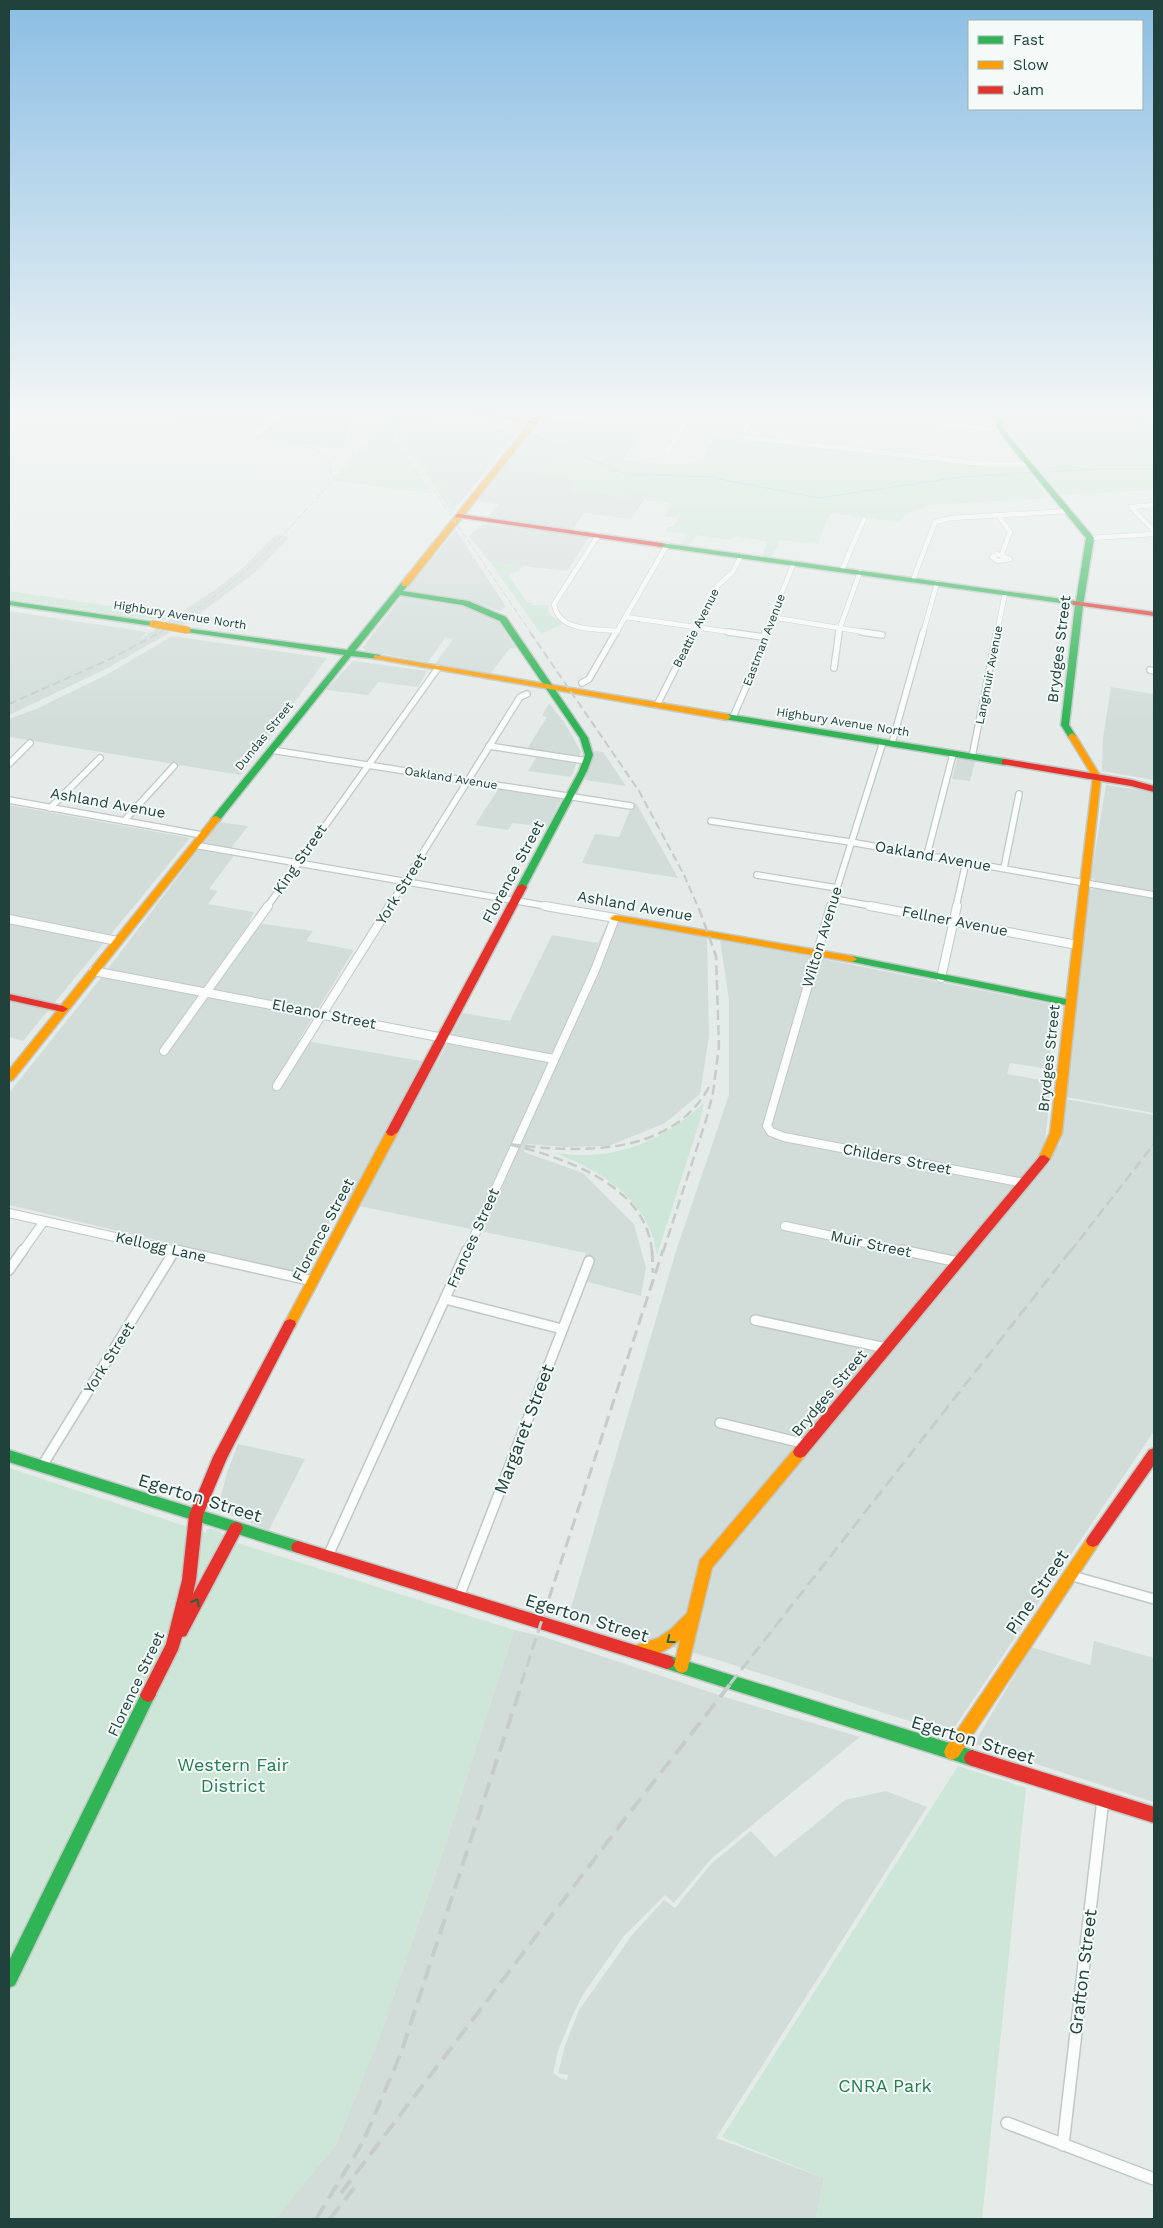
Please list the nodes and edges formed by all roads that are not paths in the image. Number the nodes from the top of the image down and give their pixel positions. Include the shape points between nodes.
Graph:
1 (456, 518) edge
2 (472, 518) edge
3 (952, 518) edge
4 (1000, 518) edge
5 (1074, 518) edge
6 (1142, 518) edge
7 (864, 519) dead end
8 (1154, 532) edge
9 (598, 536) junction
10 (1090, 538) junction
11 (666, 546) junction
12 (1002, 554) dead end
13 (741, 556) junction
14 (794, 563) junction
15 (842, 570) junction
16 (860, 572) junction
17 (913, 580) junction
18 (937, 583) junction
19 (397, 592) junction
20 (1005, 593) junction
21 (9, 603) edge
22 (1079, 603) junction
23 (1154, 614) edge
24 (626, 617) junction
25 (772, 617) junction
26 (697, 627) junction
27 (839, 628) junction
28 (618, 631) junction
29 (882, 635) dead end
30 (763, 637) junction
31 (347, 653) junction
32 (433, 668) junction
33 (834, 668) dead end
34 (550, 688) junction
35 (583, 688) junction
36 (527, 694) dead end
37 (657, 705) junction
38 (563, 706) junction
39 (734, 717) junction
40 (30, 743) dead end
41 (887, 743) junction
42 (490, 746) junction
43 (271, 750) junction
44 (953, 754) junction
45 (972, 757) junction
46 (100, 758) dead end
47 (587, 761) junction
48 (9, 764) edge
49 (367, 765) junction
50 (174, 766) dead end
51 (1097, 777) junction
52 (468, 781) junction
53 (1132, 783) junction
54 (1154, 784) edge
55 (1154, 789) edge
56 (1019, 794) dead end
57 (569, 797) junction
58 (9, 800) edge
59 (631, 806) dead end
60 (50, 808) junction
61 (124, 821) junction
62 (711, 821) dead end
63 (202, 834) junction
64 (850, 842) junction
65 (194, 845) junction
66 (927, 855) junction
67 (298, 862) junction
68 (966, 862) junction
69 (1004, 868) junction
70 (757, 875) dead end
71 (406, 882) junction
72 (1084, 883) junction
73 (837, 888) junction
74 (1154, 895) edge
75 (834, 899) junction
76 (516, 901) junction
77 (615, 918) junction
78 (9, 919) edge
79 (954, 921) junction
80 (117, 941) junction
81 (1077, 945) junction
82 (817, 952) junction
83 (93, 971) junction
84 (940, 978) junction
85 (206, 992) junction
86 (9, 997) edge
87 (1071, 1003) junction
88 (63, 1009) junction
89 (324, 1013) junction
90 (442, 1036) junction
91 (164, 1051) dead end
92 (554, 1058) junction
93 (9, 1077) edge
94 (277, 1086) dead end
95 (771, 1132) joint
96 (1024, 1183) junction
97 (9, 1213) edge
98 (44, 1221) junction
99 (785, 1226) dead end
100 (175, 1250) junction
101 (588, 1260) dead end
102 (958, 1262) junction
103 (9, 1270) edge
104 (313, 1281) junction
105 (445, 1299) junction
106 (756, 1320) dead end
107 (562, 1329) junction
108 (886, 1348) junction
109 (720, 1424) dead end
110 (806, 1444) junction
111 (1154, 1454) edge
112 (9, 1456) edge
113 (42, 1466) junction
114 (196, 1515) junction
115 (236, 1528) junction
116 (328, 1556) junction
117 (1069, 1575) junction
118 (459, 1597) junction
119 (1154, 1599) edge
120 (696, 1611) junction
121 (174, 1646) junction
122 (634, 1651) junction
123 (682, 1666) junction
124 (952, 1752) junction
125 (1103, 1799) junction
126 (1154, 1815) edge
127 (9, 1979) edge
128 (1007, 2123) dead end
129 (1063, 2145) junction
130 (1154, 2180) edge

1 - 19 main road, Dundas Street
2 - 9 main road
3 - 17 street via 935,522
4 - 12 street via 1010,532
5 - 10 main road
6 - 8 street
7 - 15 street
8 - 10 street
9 - 11 main road
9 - 28 street via 553,610 557,618 566,623
10 - 22 main road, Brydges Street
11 - 13 main road
11 - 24 street
13 - 14 main road
13 - 26 street, Beattie Avenue via 732,573 718,584
14 - 15 main road
14 - 25 street, Eastman Avenue
15 - 16 main road
16 - 17 main road
16 - 27 street
17 - 18 main road
18 - 20 main road
18 - 41 street, Wilton Avenue
19 - 31 main road, Dundas Street
19 - 34 main road via 472,604 489,610 506,622
20 - 22 main road
20 - 45 street, Langmuir Avenue
21 - 31 main road, Highbury Avenue North, bridge
22 - 23 main road
22 - 51 main road, Brydges Street via 1065,725
24 - 26 street
24 - 28 street
25 - 27 street
25 - 30 street, Eastman Avenue
26 - 30 street
26 - 37 street, Beattie Avenue
27 - 29 street
27 - 33 street
28 - 35 street
30 - 39 street, Eastman Avenue via 764,646
31 - 32 main road, Highbury Avenue North
31 - 43 main road, Dundas Street
32 - 34 main road, Highbury Avenue North via 536,683
32 - 49 street, King Street
34 - 35 main road, Highbury Avenue North
34 - 38 main road
35 - 37 main road, Highbury Avenue North
35 - 38 main road via 568,698
36 - 42 street, York Street via 520,697
37 - 39 main road, Highbury Avenue North
38 - 47 main road via 584,738 589,755
39 - 41 main road, Highbury Avenue North
40 - 48 street
41 - 44 main road, Highbury Avenue North
41 - 64 street, Wilton Avenue
42 - 47 street
42 - 52 street, York Street
43 - 49 street, Oakland Avenue
43 - 63 main road, Dundas Street
44 - 45 main road, Highbury Avenue North
44 - 66 street
45 - 51 main road, Highbury Avenue North
46 - 60 street
47 - 57 main road, Florence Street
49 - 52 street, Oakland Avenue
49 - 67 street, King Street
50 - 61 street
51 - 53 main road, Highbury Avenue North
51 - 72 main road, Brydges Street
52 - 57 street, Oakland Avenue
52 - 71 street, York Street
53 - 54 main road, Highbury Avenue North
53 - 55 main road, Highbury Avenue North
56 - 69 street
57 - 59 street, Oakland Avenue
57 - 76 main road, Florence Street
58 - 60 street, Ashland Avenue
60 - 61 street, Ashland Avenue
61 - 63 street, Ashland Avenue
62 - 64 street, Oakland Avenue
63 - 65 main road, Dundas Street
64 - 66 street, Oakland Avenue
64 - 73 street, Wilton Avenue
65 - 67 street, Ashland Avenue
65 - 80 main road, Dundas Street
66 - 68 street, Oakland Avenue
67 - 71 street, Ashland Avenue
67 - 85 street, King Street
68 - 69 street, Oakland Avenue
68 - 79 street
69 - 72 street, Oakland Avenue
70 - 73 street
71 - 76 street, Ashland Avenue
71 - 89 street, York Street
72 - 74 street, Oakland Avenue
72 - 81 main road, Brydges Street
73 - 75 street, Wilton Avenue
75 - 79 street, Fellner Avenue
75 - 82 street, Wilton Avenue
76 - 77 street, Ashland Avenue
76 - 90 main road, Florence Street
77 - 82 main road, Ashland Avenue
77 - 92 street, Frances Street
78 - 80 street
79 - 81 street, Fellner Avenue
79 - 84 street
80 - 83 main road, Dundas Street
81 - 87 main road, Brydges Street
82 - 84 main road, Ashland Avenue
82 - 95 street, Wilton Avenue via 769,1118 767,1126
83 - 85 street, Eleanor Street
83 - 88 main road, Dundas Street
84 - 87 main road, Ashland Avenue
85 - 89 street, Eleanor Street
85 - 91 street, King Street
86 - 88 main road
87 - 96 main road, Brydges Street via 1056,1134 1048,1155
88 - 93 main road, Dundas Street
89 - 90 street, Eleanor Street
89 - 94 street, York Street
90 - 92 street, Eleanor Street
90 - 104 main road, Florence Street
92 - 105 street, Frances Street
95 - 96 street, Childers Street
96 - 102 main road, Brydges Street
97 - 98 street, Kellogg Lane
98 - 100 street, Kellogg Lane
98 - 103 street
99 - 102 street, Muir Street
100 - 104 street, Kellogg Lane
100 - 113 street, York Street
101 - 107 street, Margaret Street
102 - 108 main road, Brydges Street
104 - 114 main road, Florence Street via 220,1457
105 - 107 street
105 - 116 street, Frances Street
106 - 108 street
107 - 118 street, Margaret Street
108 - 110 main road, Brydges Street
109 - 110 street
110 - 120 main road, Brydges Street via 705,1565
111 - 117 main road, Pine Street
112 - 113 main road, Egerton Street
113 - 114 main road, Egerton Street
114 - 115 main road, Egerton Street
114 - 121 main road, Florence Street via 189,1580
115 - 116 main road, Egerton Street
121 -> 115 main road
116 - 118 main road, Egerton Street
117 - 119 street
117 - 124 main road, Pine Street
118 - 122 main road, Egerton Street
120 -> 122 main road via 670,1641 659,1648
120 - 123 main road, Brydges Street
121 - 127 main road, Florence Street
122 - 123 main road, Egerton Street
123 - 124 main road, Egerton Street
124 - 125 main road, Egerton Street
125 - 126 main road, Egerton Street
125 - 129 street, Grafton Street
128 - 129 street
129 - 130 street

